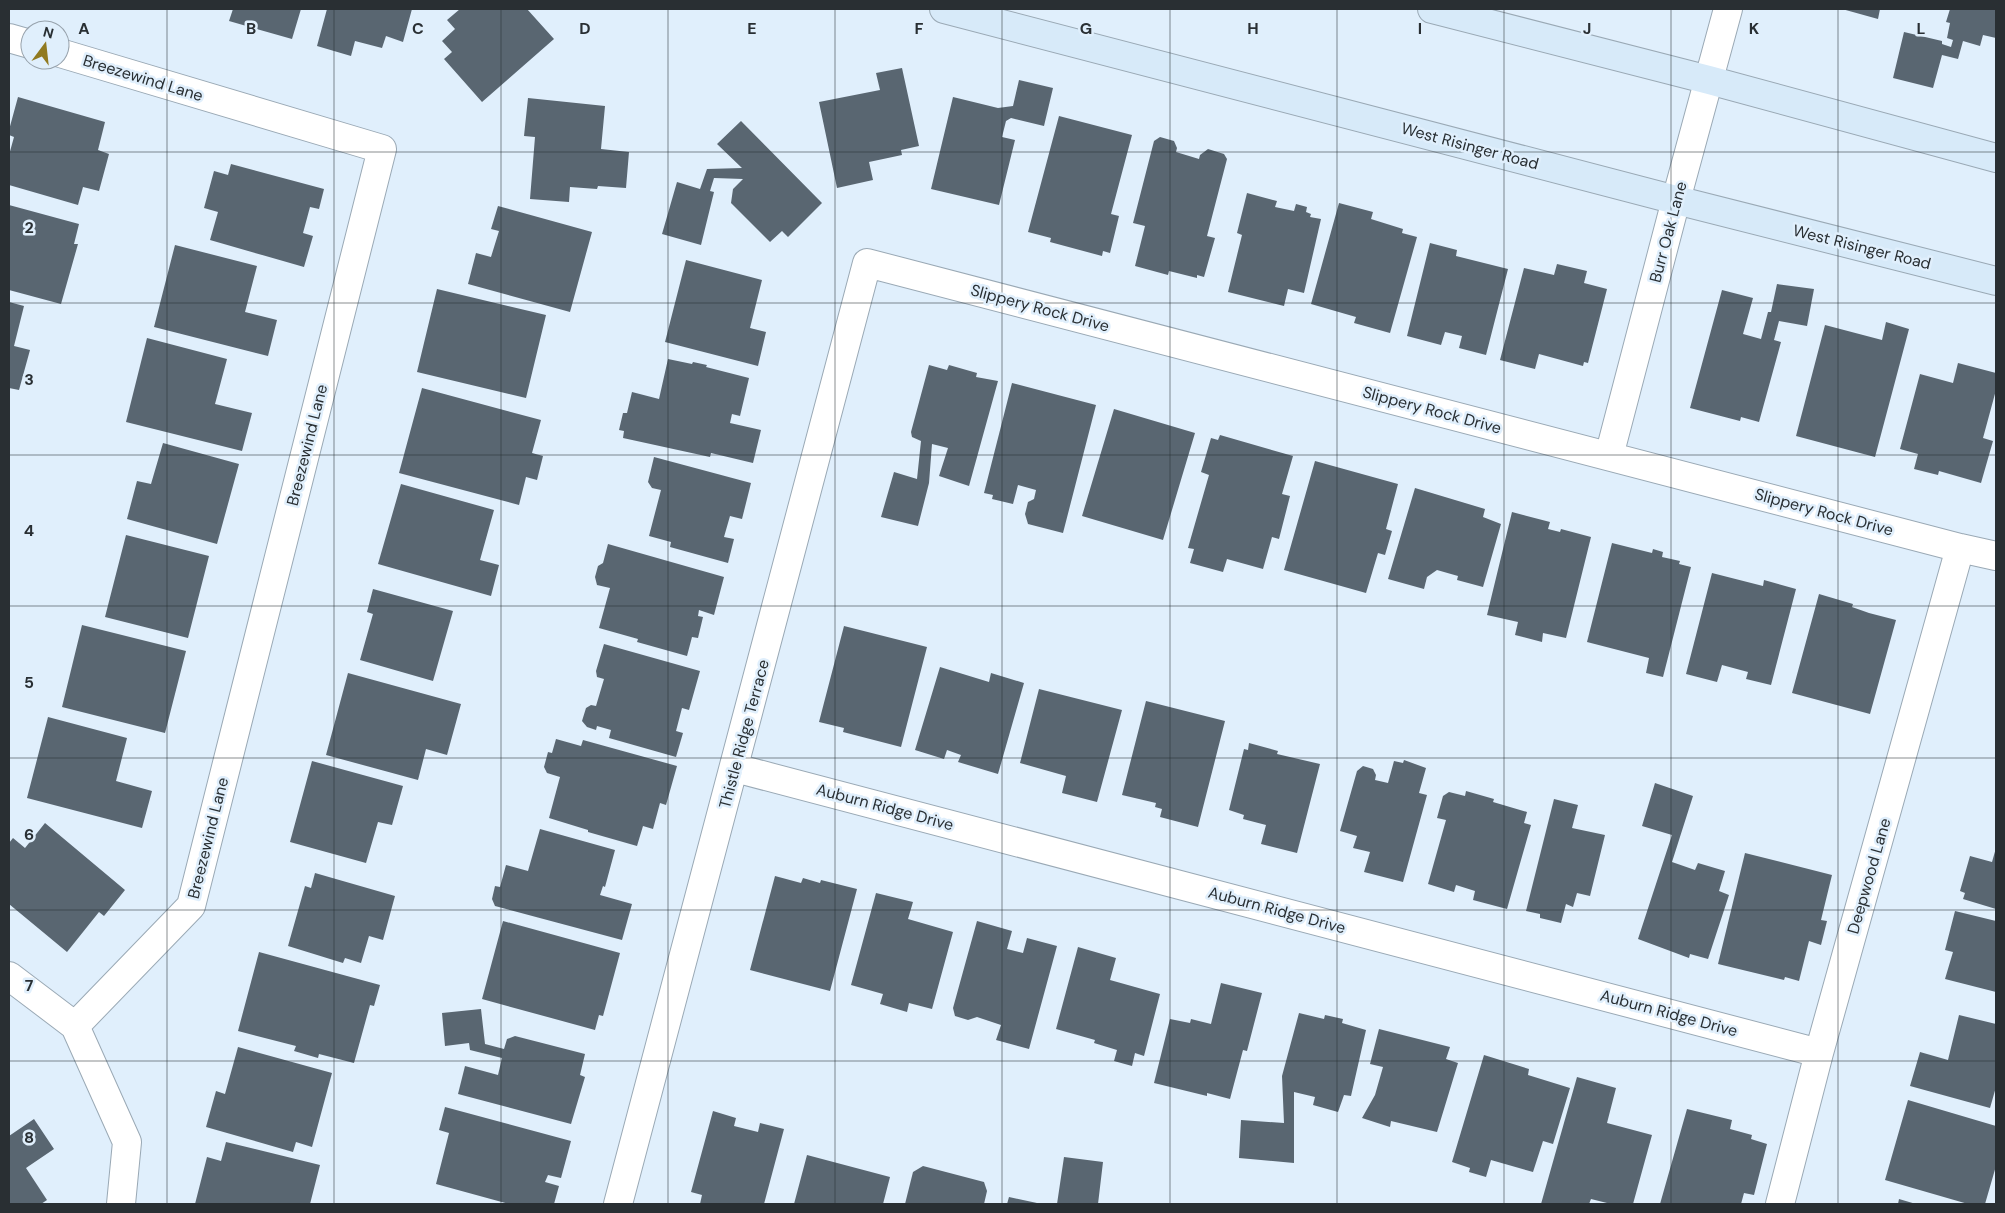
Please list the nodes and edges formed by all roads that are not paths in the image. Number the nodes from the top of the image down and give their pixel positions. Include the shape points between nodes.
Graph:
1 (944, 9) edge
2 (1432, 9) edge
3 (1728, 9) edge
4 (70, 56) edge
5 (1709, 80) junction
6 (1996, 158) edge
7 (1676, 200) junction
8 (867, 263) joint
9 (1996, 281) edge
10 (1609, 456) junction
11 (1960, 548) junction
12 (1996, 556) edge
13 (735, 768) junction
14 (9, 976) edge
15 (75, 1026) junction
16 (1819, 1053) junction
17 (121, 1204) edge
18 (618, 1204) edge
19 (1780, 1204) edge

1 - 7 main road, West Risinger Road
2 - 5 main road
3 - 5 street, Burr Oak Lane
4 - 15 street, Breezewind Lane via 382,150 190,906
5 - 6 main road
5 - 7 street, Burr Oak Lane
7 - 9 main road, West Risinger Road
7 - 10 street, Burr Oak Lane
8 - 10 street, Slippery Rock Drive
8 - 13 street, Thistle Ridge Terrace
10 - 11 street, Slippery Rock Drive
11 - 12 street, Slippery Rock Drive
11 - 16 street, Deepwood Lane
13 - 16 street, Auburn Ridge Drive
13 - 18 street, Thistle Ridge Terrace
14 - 15 street
15 - 17 street via 127,1142
16 - 19 street, Deepwood Lane

